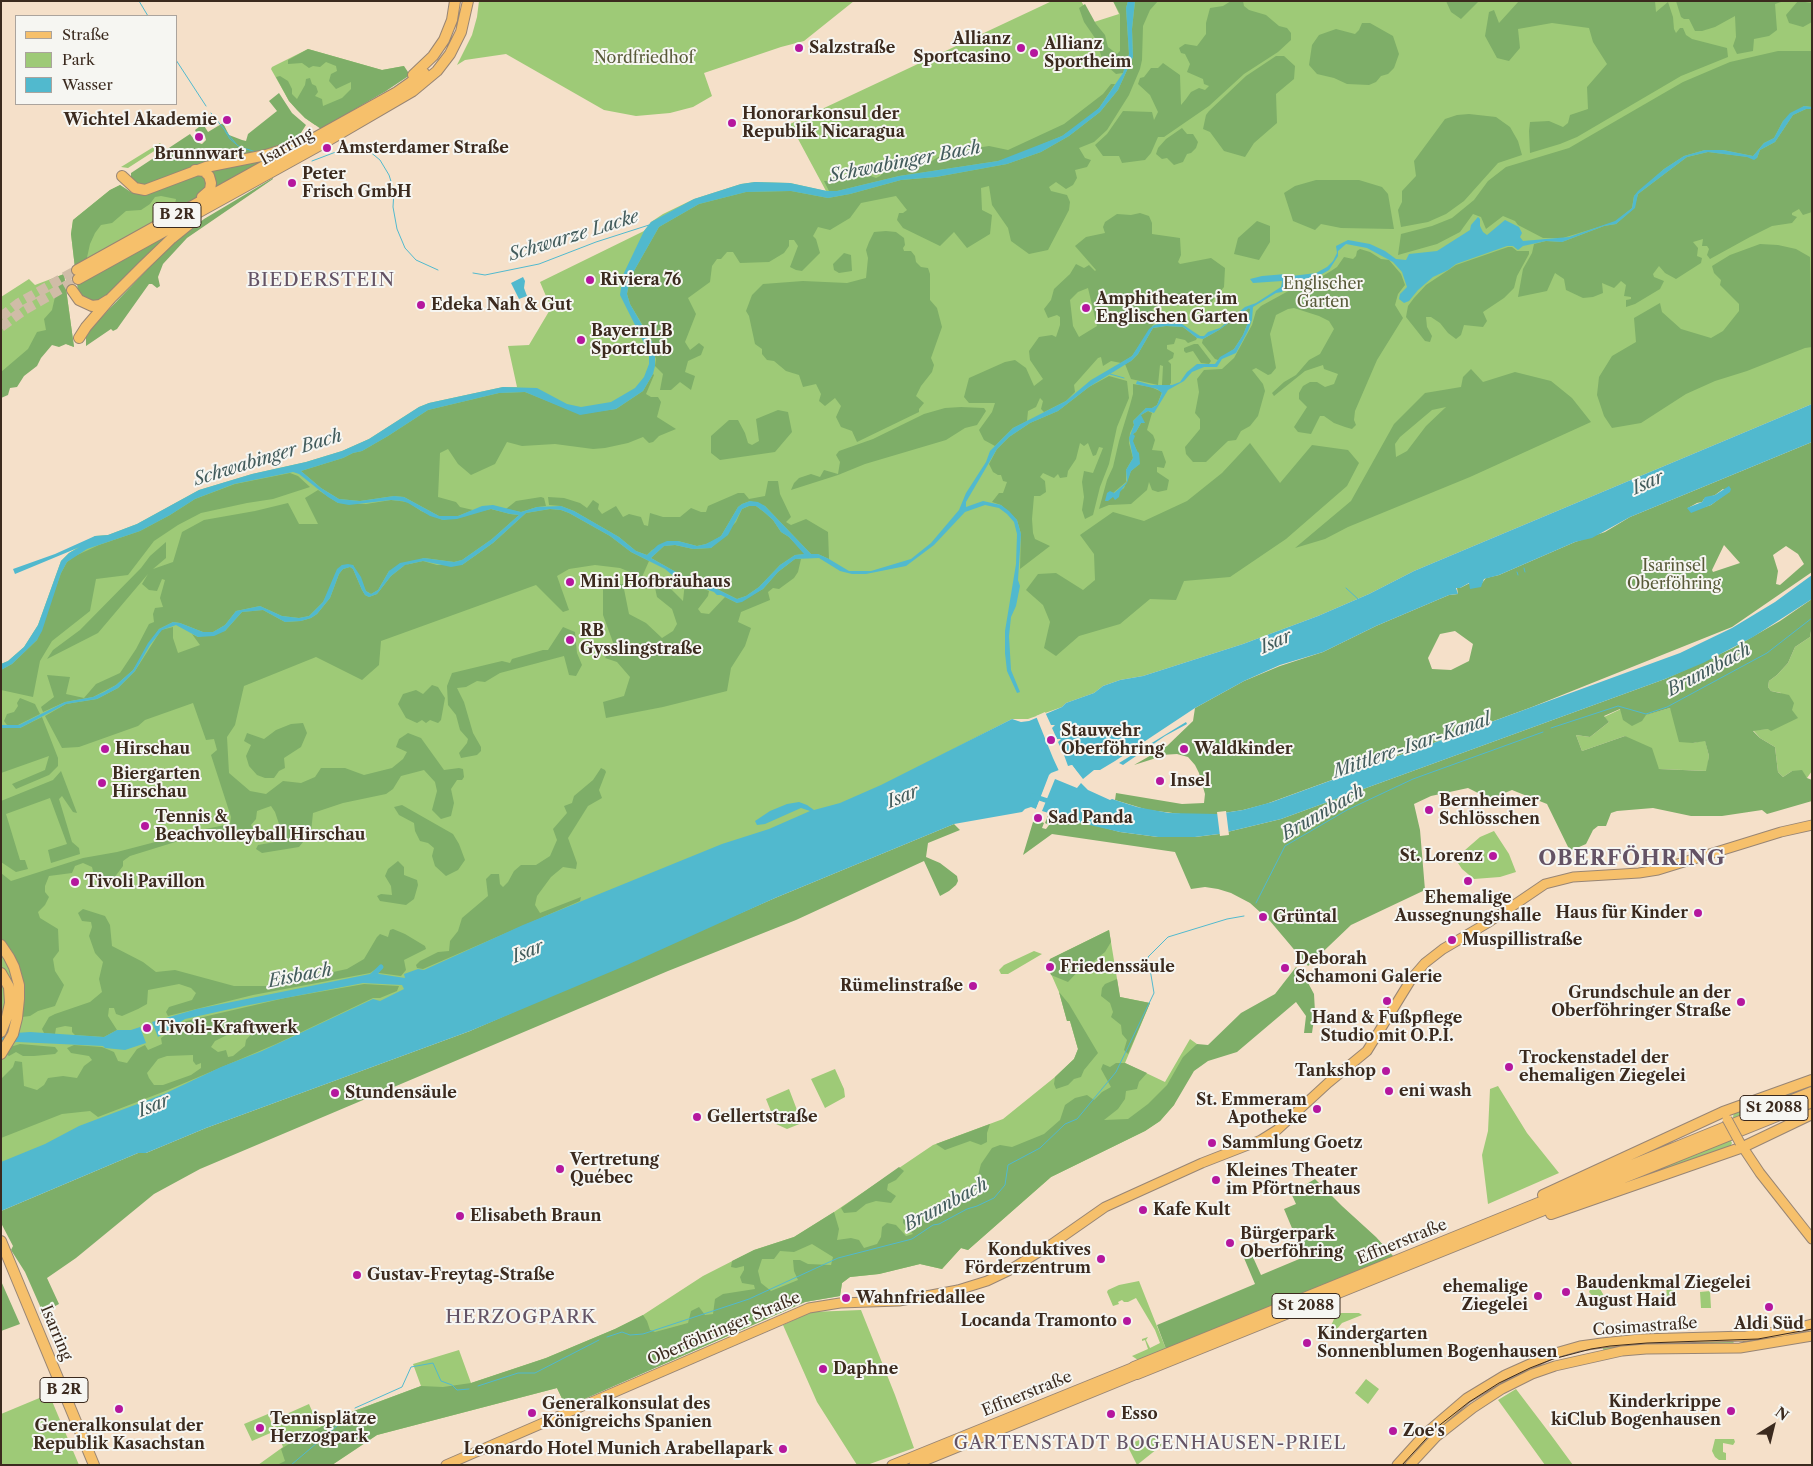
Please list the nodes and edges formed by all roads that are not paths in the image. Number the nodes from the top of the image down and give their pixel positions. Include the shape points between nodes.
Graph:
1 (455, 1) edge
2 (462, 1) edge
3 (468, 1) edge
4 (475, 1) edge
5 (397, 92) junction
6 (365, 119) junction
7 (287, 155) junction
8 (195, 170) junction
9 (122, 176) dead end
10 (233, 194) junction
11 (189, 208) junction
12 (72, 290) dead end
13 (111, 298) junction
14 (79, 338) dead end
15 (1812, 825) edge
16 (1, 945) edge
17 (1, 973) edge
18 (12, 1017) junction
19 (1, 1032) edge
20 (3, 1051) edge
21 (1812, 1080) edge
22 (1812, 1092) edge
23 (1812, 1102) edge
24 (1812, 1114) edge
25 (1725, 1115) junction
26 (1742, 1145) junction
27 (1522, 1214) junction
28 (1812, 1239) edge
29 (2, 1242) edge
30 (1, 1257) edge
31 (30, 1318) junction
32 (1812, 1324) edge
33 (1812, 1336) edge
34 (1135, 1370) junction
35 (88, 1465) edge
36 (94, 1465) edge
37 (446, 1465) edge
38 (892, 1465) edge
39 (914, 1465) edge
40 (1397, 1465) edge
41 (1410, 1465) edge

1 - 5 highway via 444,40 433,56
2 - 5 highway, Isarring via 456,29 445,51 429,69
3 - 6 highway, Isarring / B 2R via 461,32 441,66 413,91
4 - 6 highway via 466,37 447,70 415,96 380,115
5 - 7 highway, Isarring
6 - 7 highway, Isarring / B 2R
7 - 8 highway
7 - 10 highway, Isarring / B 2R
7 - 11 highway, Isarring / B 2R
8 - 9 highway via 145,190 135,188
8 - 11 highway via 209,176 210,190
10 - 11 highway, Isarring / B 2R via 77,275
10 - 13 highway via 177,234
12 - 13 highway via 79,300 92,306
13 - 14 highway
15 - 37 main road, Oberföhringer Straße via 1658,870 1572,877 1545,884 1425,963 1412,978 1367,1052 1328,1083 1281,1128 1261,1140 1105,1207 1052,1244 987,1281 899,1301 840,1302 809,1308
16 - 18 highway via 19,985
17 - 18 highway via 9,987
18 - 19 highway
18 - 20 highway via 13,1034
21 - 25 highway
22 - 27 highway, Effnerstraße / St 2088
23 - 27 highway, Effnerstraße / St 2088
24 - 26 highway
25 - 26 main road, bridge
25 - 27 highway via 1547,1192
26 - 27 highway via 1553,1213
26 - 28 main road
27 - 34 highway, Effnerstraße / St 2088
29 - 31 highway, Isarring / B 2R
30 - 31 highway, Isarring / B 2R
31 - 35 highway, Isarring / B 2R
31 - 36 highway, Isarring / B 2R
32 - 40 main road, Cosimastraße via 1746,1336 1602,1343 1552,1354 1505,1375 1467,1398 1425,1434
33 - 41 main road, Cosimastraße via 1740,1348 1622,1351 1555,1366 1502,1389 1473,1408 1436,1437
34 - 38 main road, Effnerstraße / St 2088
34 - 39 main road, Effnerstraße / St 2088

